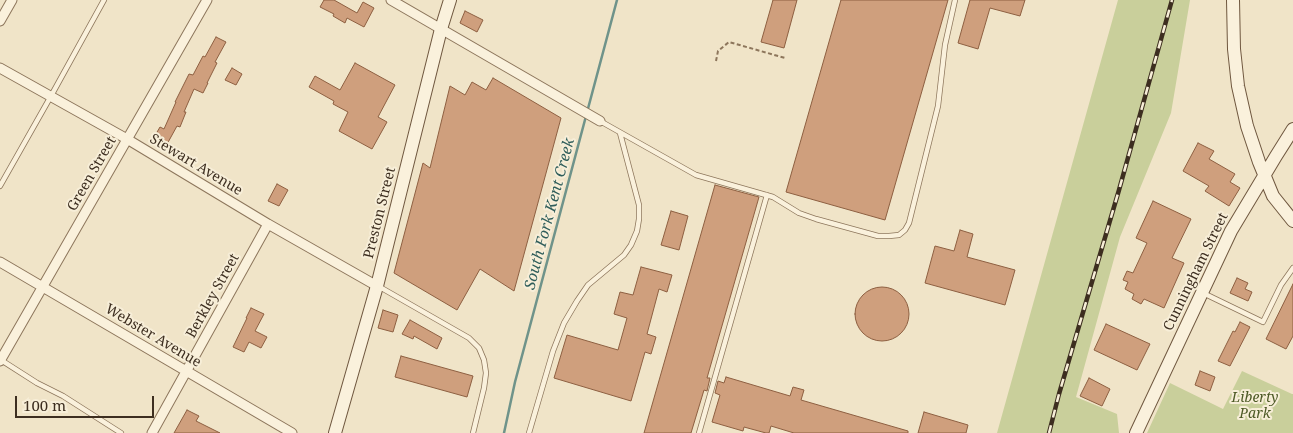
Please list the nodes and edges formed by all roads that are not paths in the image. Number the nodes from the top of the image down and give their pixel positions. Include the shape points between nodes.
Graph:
1 (12, 0) edge
2 (104, 0) edge
3 (207, 0) edge
4 (391, 0) edge
5 (450, 0) edge
6 (955, 0) edge
7 (1233, 0) edge
8 (0, 21) edge
9 (441, 29) junction
10 (0, 68) edge
11 (51, 96) junction
12 (600, 121) joint
13 (1293, 129) edge
14 (620, 133) junction
15 (127, 139) junction
16 (1264, 176) junction
17 (0, 186) edge
18 (766, 195) junction
19 (1293, 220) edge
20 (268, 224) junction
21 (0, 262) edge
22 (1293, 268) edge
23 (43, 286) junction
24 (377, 286) junction
25 (1202, 292) junction
26 (0, 360) edge
27 (187, 372) junction
28 (121, 433) edge
29 (152, 433) edge
30 (292, 433) edge
31 (335, 433) edge
32 (473, 433) edge
33 (529, 433) edge
34 (699, 433) edge
35 (1136, 433) edge

1 - 8 street
2 - 11 lane
3 - 15 street, Green Street
4 - 9 street
5 - 9 street, Preston Street
6 - 18 lane via 945,45 938,106 905,230 899,235 878,236 799,213
7 - 16 street via 1238,86
9 - 12 street
9 - 24 street, Preston Street
10 - 11 street, Stewart Avenue
11 - 15 street, Stewart Avenue
11 - 17 lane
12 - 14 lane
13 - 16 street, Cunningham Street
14 - 18 lane via 696,175
14 - 33 lane via 639,204 637,231 624,255 588,285 564,323
15 - 20 street, Stewart Avenue
15 - 23 street, Green Street
16 - 19 street via 1273,196
16 - 25 street, Cunningham Street via 1231,231
18 - 34 lane
20 - 24 street, Stewart Avenue
20 - 27 street, Berkley Street
21 - 23 street, Webster Avenue
22 - 25 lane via 1263,322
23 - 26 street, Green Street
23 - 27 street, Webster Avenue
24 - 31 street, Preston Street
24 - 32 lane via 469,338 478,348 486,373
25 - 35 street, Cunningham Street
26 - 28 lane
27 - 29 street, Berkley Street
27 - 30 street, Webster Avenue

